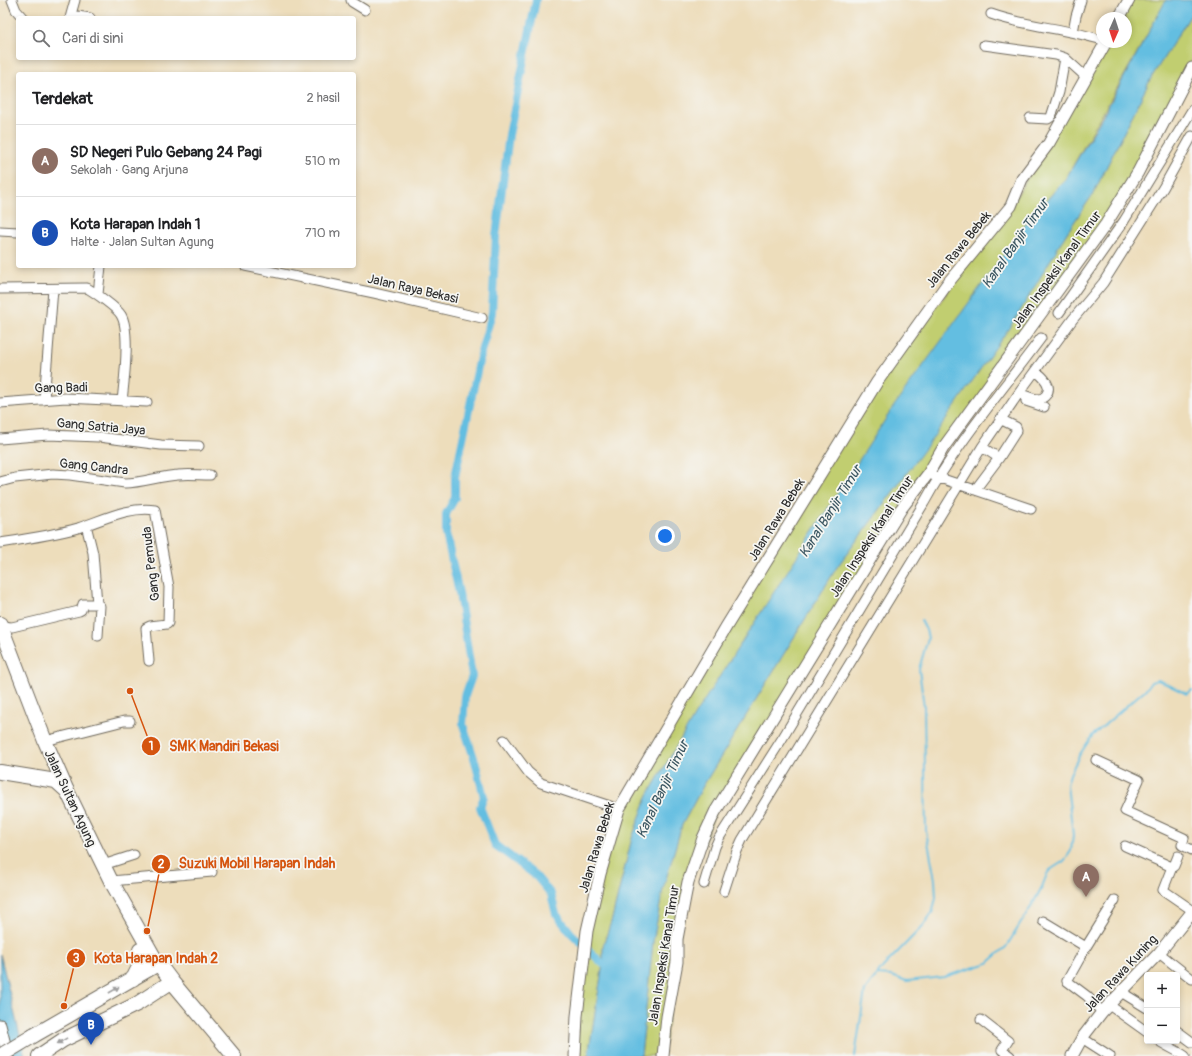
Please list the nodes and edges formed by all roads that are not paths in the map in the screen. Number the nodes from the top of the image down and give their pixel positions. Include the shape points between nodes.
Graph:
1 (12, 0) edge
2 (75, 0) edge
3 (351, 0) edge
4 (1081, 0) edge
5 (1129, 0) edge
6 (364, 10) dead end
7 (1122, 12) edge
8 (991, 14) dead end
9 (21, 16) edge
10 (71, 16) edge
11 (1073, 32) junction
12 (1096, 38) edge
13 (984, 45) dead end
14 (1103, 48) edge
15 (1065, 58) junction
16 (1192, 68) edge
17 (1086, 77) junction
18 (1058, 92) junction
19 (1073, 99) junction
20 (1192, 110) edge
21 (1030, 118) dead end
22 (1192, 136) edge
23 (0, 231) edge
24 (16, 232) edge
25 (1095, 265) junction
26 (101, 268) edge
27 (255, 268) edge
28 (1108, 274) junction
29 (0, 289) edge
30 (53, 289) junction
31 (98, 294) junction
32 (1059, 313) dead end
33 (482, 318) dead end
34 (1041, 338) dead end
35 (1035, 371) junction
36 (1017, 395) junction
37 (44, 400) junction
38 (122, 401) junction
39 (147, 402) dead end
40 (0, 403) edge
41 (1044, 407) dead end
42 (1000, 420) junction
43 (0, 439) edge
44 (199, 446) dead end
45 (982, 447) junction
46 (999, 458) junction
47 (210, 475) dead end
48 (933, 476) junction
49 (0, 482) edge
50 (959, 484) junction
51 (975, 490) junction
52 (1031, 509) dead end
53 (86, 525) junction
54 (0, 543) edge
55 (97, 604) junction
56 (0, 625) edge
57 (98, 636) dead end
58 (0, 647) edge
59 (149, 661) dead end
60 (130, 721) dead end
61 (504, 740) dead end
62 (44, 741) junction
63 (1096, 760) dead end
64 (0, 772) edge
65 (56, 781) junction
66 (67, 791) junction
67 (619, 809) junction
68 (1125, 846) dead end
69 (1192, 850) edge
70 (134, 855) dead end
71 (1178, 856) dead end
72 (103, 865) junction
73 (1172, 867) junction
74 (212, 872) dead end
75 (111, 881) junction
76 (704, 884) dead end
77 (724, 891) dead end
78 (1115, 900) dead end
79 (1192, 911) edge
80 (1042, 921) dead end
81 (1086, 947) junction
82 (140, 950) junction
83 (1159, 952) junction
84 (155, 966) junction
85 (1192, 979) edge
86 (133, 980) junction
87 (168, 984) junction
88 (1121, 992) junction
89 (146, 999) junction
90 (176, 999) junction
91 (1144, 1006) edge
92 (1105, 1008) junction
93 (981, 1020) dead end
94 (0, 1025) edge
95 (1144, 1030) edge
96 (1180, 1032) edge
97 (1082, 1038) junction
98 (1192, 1042) edge
99 (1164, 1044) edge
100 (40, 1055) edge
101 (0, 1056) edge
102 (8, 1056) edge
103 (223, 1056) edge
104 (234, 1056) edge
105 (575, 1056) edge
106 (663, 1056) edge
107 (1010, 1056) edge
108 (1072, 1056) edge
109 (1110, 1056) edge
110 (1184, 1056) edge

1 - 9 street
2 - 10 street
3 - 6 street
4 - 11 street
5 - 7 street
8 - 11 street via 1014,22
11 - 12 street
13 - 15 street
14 - 17 street, Jalan Rawa Bebek
15 - 17 street
15 - 18 street
16 - 48 street, Jalan Inspeksi Kanal Timur via 1138,172 1106,224 943,448
17 - 19 street, Jalan Rawa Bebek
18 - 19 street
18 - 21 street via 1050,118
19 - 67 street, Jalan Rawa Bebek via 1049,143 1022,179 1011,206 946,284 877,382 726,626
20 - 25 street
22 - 28 street via 1163,188
23 - 24 street
25 - 28 street
25 - 32 street
26 - 31 street
27 - 33 street, Jalan Raya Bekasi via 374,292
28 - 35 street
29 - 30 street
30 - 31 street via 87,288
30 - 37 street
31 - 38 street via 121,314 125,325 126,353
34 - 48 street via 955,452
35 - 36 street
35 - 36 street via 1044,378 1048,386 1045,396 1037,399
36 - 41 street
36 - 42 street
37 - 38 street, Gang Badi via 66,398
37 - 40 street, Gang Badi
38 - 39 street, Gang Badi
42 - 45 street
42 - 46 street via 1016,427 1017,430
43 - 44 street, Gang Satria Jaya via 63,435 161,445
45 - 46 street
45 - 50 street
46 - 51 street
47 - 49 street, Gang Candra via 178,474 125,483 52,474
48 - 50 street
48 - 76 street via 924,503 720,838
48 - 106 street, Jalan Inspeksi Kanal Timur via 893,522 715,812 703,838 683,904
50 - 51 street
50 - 77 street via 742,840
51 - 52 street
53 - 54 street, Gang Pemuda via 53,534
53 - 55 street via 93,553
53 - 59 street, Gang Pemuda via 126,511 148,508 157,511 168,587 168,622 146,628
55 - 56 street via 83,604 79,611 12,628
55 - 57 street via 100,606
56 - 62 main road, Jalan Sultan Agung
58 - 65 main road, Jalan Sultan Agung
60 - 62 street
61 - 67 street via 528,772 541,783
62 - 66 main road, Jalan Sultan Agung
63 - 69 street via 1139,780 1125,811 1184,838 1182,845
64 - 65 main road
65 - 66 main road
65 - 82 main road, Jalan Sultan Agung via 108,892
66 - 72 main road, Jalan Sultan Agung
67 - 105 street, Jalan Rawa Bebek via 587,931
68 - 73 street
70 - 72 street
71 - 73 street
72 - 75 main road, Jalan Sultan Agung
73 - 79 street via 1163,890
74 - 75 street
75 - 84 main road, Jalan Sultan Agung
78 - 81 street
79 - 83 street, Jalan Rawa Kuning
80 - 81 street
81 - 92 street via 1067,982
82 - 84 main road, Jalan Sultan Agung
82 - 86 main road via 141,963
83 - 85 street
83 - 88 street, Jalan Rawa Kuning
84 - 86 main road
84 - 87 main road, Jalan Sultan Agung
101 -> 86 main road, bridge
87 - 89 main road
87 - 90 main road, Jalan Sultan Agung
87 - 104 main road, Jalan Sultan Agung
88 - 91 street
88 - 92 street, Jalan Rawa Kuning
89 - 90 main road via 167,996
89 -> 100 main road via 63,1040
90 - 103 main road, Jalan Sultan Agung
92 - 95 street
92 - 97 street, Jalan Rawa Kuning
93 - 107 street via 1008,1041 1002,1050
94 - 102 street
96 - 98 street
97 - 108 street, Jalan Rawa Kuning
97 - 109 street
99 - 110 street

